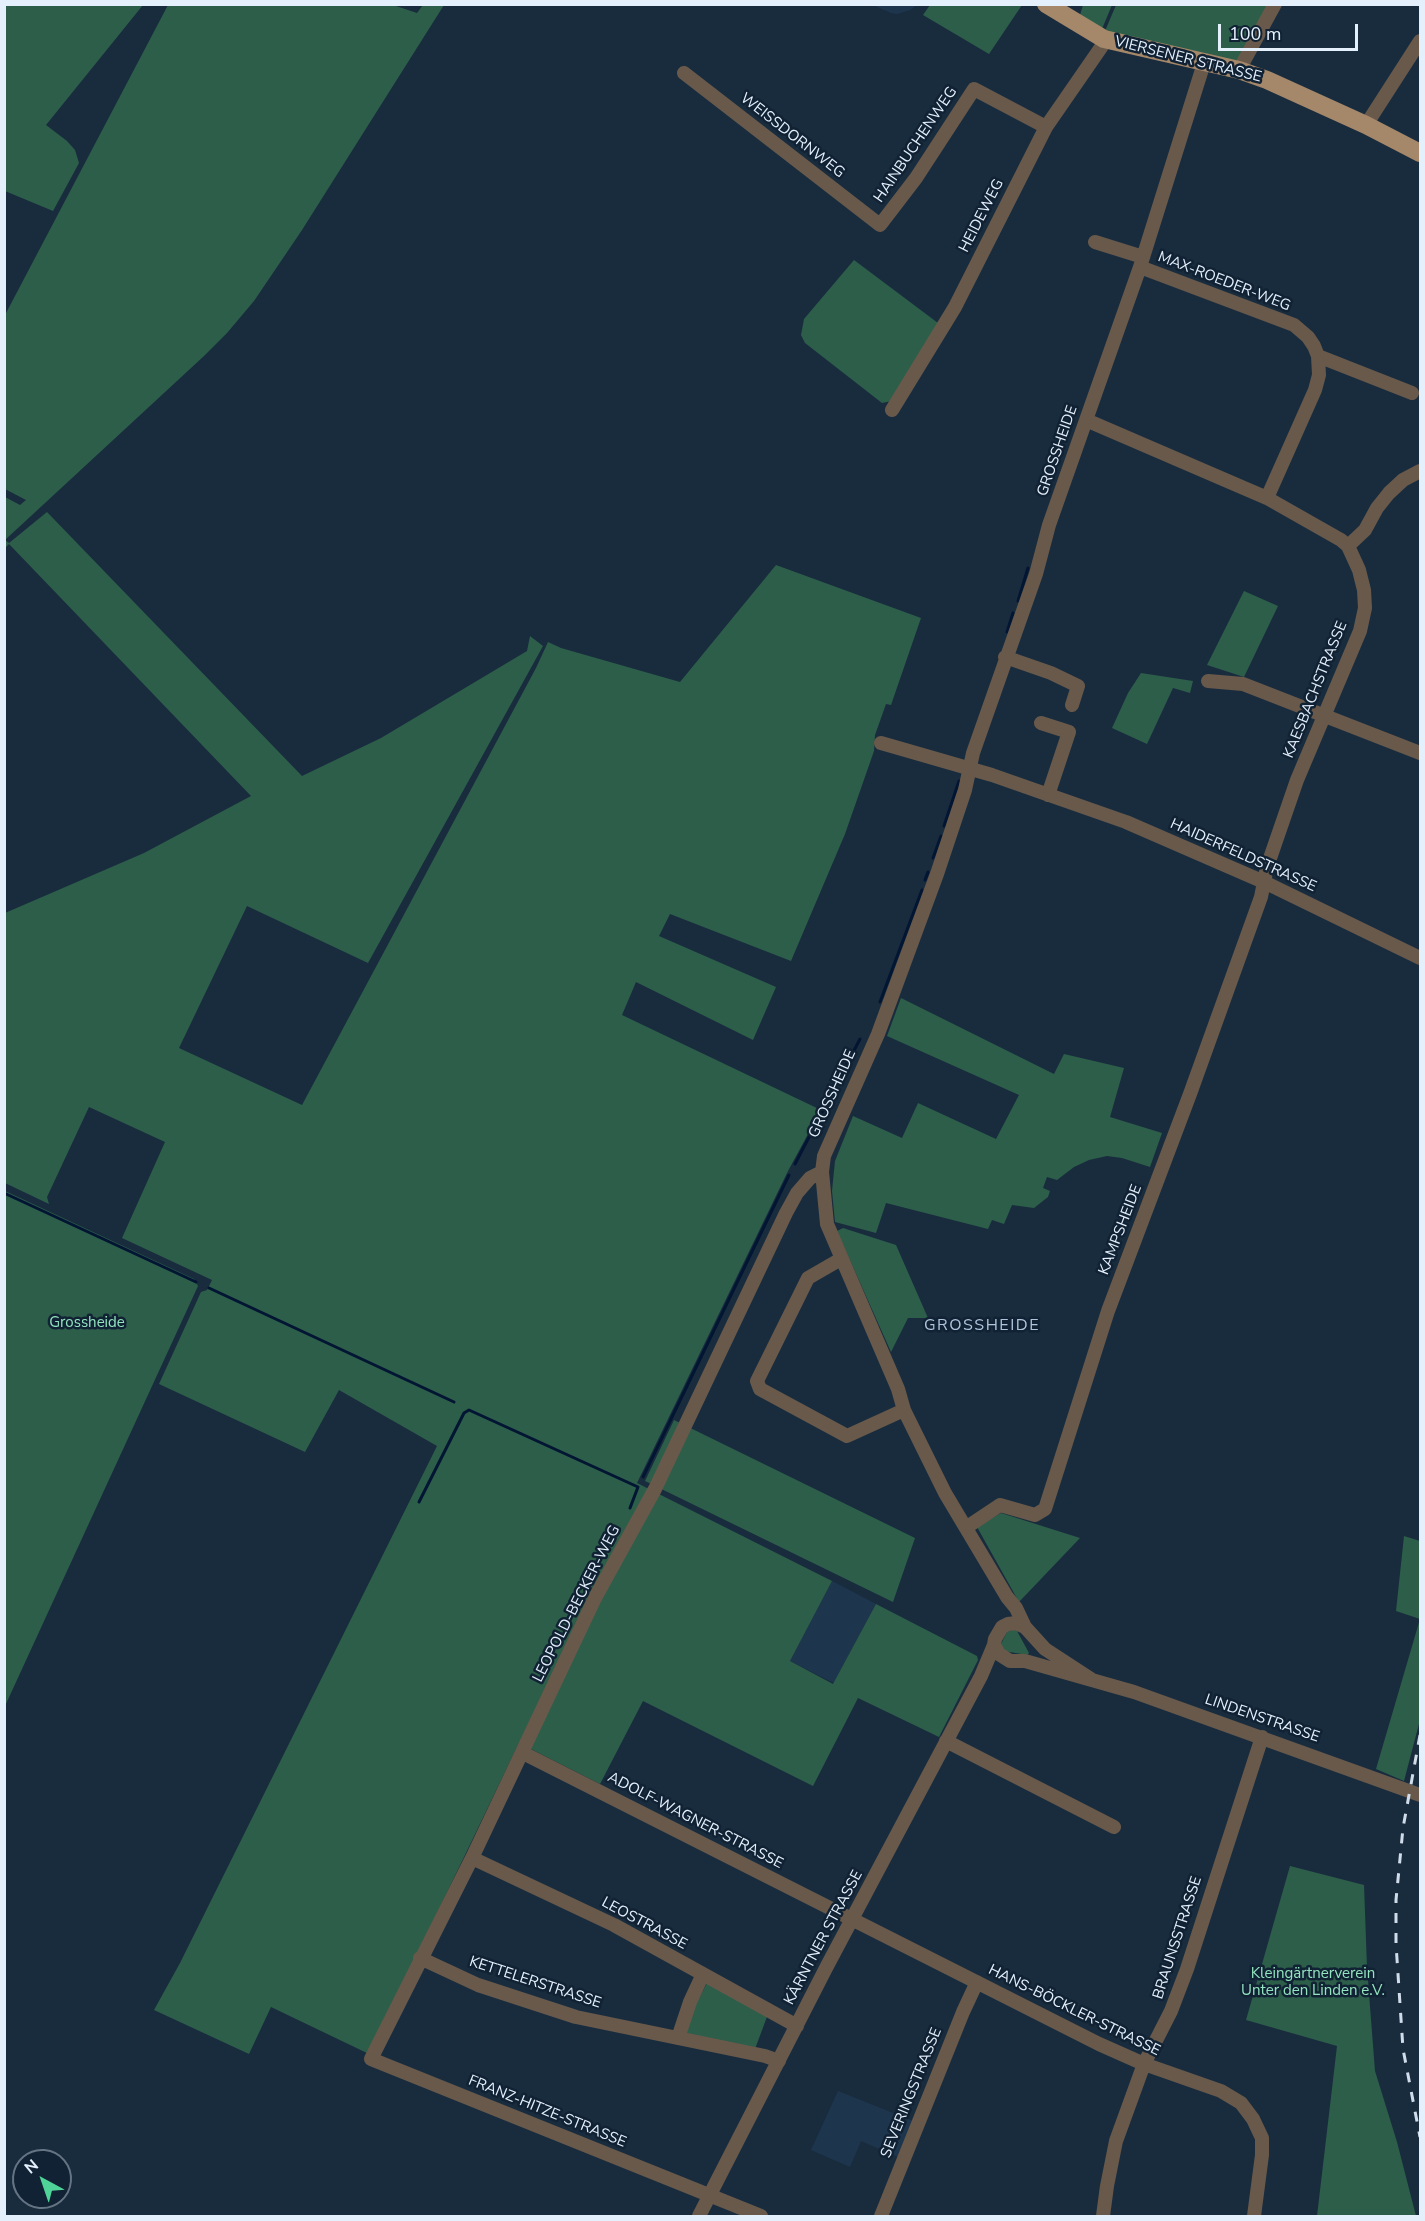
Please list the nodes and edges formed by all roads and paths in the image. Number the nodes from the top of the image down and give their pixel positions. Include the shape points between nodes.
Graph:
1 (1046, 4) edge
2 (1275, 4) edge
3 (1104, 39) junction
4 (1420, 41) edge
5 (1204, 63) junction
6 (1239, 70) junction
7 (684, 73) dead end
8 (1366, 124) junction
9 (1046, 127) junction
10 (1420, 153) edge
11 (880, 225) joint
12 (1095, 242) dead end
13 (1141, 262) junction
14 (1318, 356) junction
15 (1412, 393) dead end
16 (892, 410) dead end
17 (1086, 420) junction
18 (1420, 471) edge
19 (1267, 498) junction
20 (1348, 546) junction
21 (1005, 657) junction
22 (1208, 681) dead end
23 (1072, 705) dead end
24 (1324, 715) junction
25 (1041, 723) dead end
26 (881, 743) dead end
27 (1420, 753) edge
28 (970, 770) junction
29 (1048, 795) junction
30 (1264, 882) junction
31 (1420, 958) edge
32 (822, 1172) junction
33 (841, 1258) junction
34 (904, 1410) junction
35 (967, 1527) junction
36 (1007, 1597) junction
37 (1008, 1624) junction
38 (1030, 1632) junction
39 (994, 1645) junction
40 (1010, 1661) junction
41 (1025, 1661) junction
42 (981, 1677) junction
43 (1091, 1679) junction
44 (1262, 1737) junction
45 (946, 1741) junction
46 (523, 1753) junction
47 (1420, 1795) edge
48 (1113, 1827) dead end
49 (472, 1858) junction
50 (853, 1919) junction
51 (420, 1958) junction
52 (703, 1974) junction
53 (977, 1982) junction
54 (797, 2026) junction
55 (678, 2038) junction
56 (371, 2060) joint
57 (779, 2061) junction
58 (1144, 2064) junction
59 (709, 2196) junction
60 (699, 2217) edge
61 (761, 2217) edge
62 (881, 2217) edge
63 (1103, 2217) edge
64 (1254, 2217) edge

1 - 3 main road, VIERSENER STRASSE
2 - 6 street
3 - 5 main road, VIERSENER STRASSE
3 - 9 street, HEIDEWEG
4 - 8 street
5 - 6 main road, VIERSENER STRASSE
5 - 13 street, GROSSHEIDE
6 - 8 main road, VIERSENER STRASSE
7 - 11 street, WEISSDORNWEG
8 - 10 main road, VIERSENER STRASSE
9 - 11 street, HAINBUCHENWEG via 974,89
9 - 16 street, HEIDEWEG via 955,307
12 - 13 street
13 - 14 street, MAX-ROEDER-WEG via 1294,326 1308,337
13 - 17 street, GROSSHEIDE
14 - 15 street
14 - 19 street via 1315,390
17 - 19 street
17 - 21 street, GROSSHEIDE
18 - 20 street via 1389,493 1365,530
19 - 20 street
20 - 24 street, KAESBACHSTRASSE via 1361,577 1365,608 1360,631
21 - 23 street via 1078,686
21 - 28 street, GROSSHEIDE
22 - 24 street via 1243,684
24 - 27 street
24 - 30 street, KAESBACHSTRASSE via 1293,791
25 - 29 street via 1069,732
26 - 28 street, HAIDERFELDSTRASSE
28 - 29 street, HAIDERFELDSTRASSE
28 - 32 street, GROSSHEIDE via 901,976 829,1140
29 - 30 street, HAIDERFELDSTRASSE via 1126,822
30 - 31 street, HAIDERFELDSTRASSE
30 - 35 street, KAMPSHEIDE via 1108,1311 1045,1509 1035,1515 1000,1506
32 - 33 street, GROSSHEIDE via 827,1224
32 - 46 street, LEOPOLD-BECKER-WEG via 810,1178 786,1213 655,1489 595,1598
33 - 34 street, GROSSHEIDE
33 - 34 street via 808,1278 757,1381 760,1389 848,1437
34 - 35 street, GROSSHEIDE via 945,1493
35 - 36 street, GROSSHEIDE
36 - 37 street, GROSSHEIDE via 1011,1609
36 - 38 street, GROSSHEIDE
37 - 38 street via 1016,1623
37 - 39 street via 998,1633
38 - 41 street via 1035,1651
38 - 43 street, LINDENSTRASSE via 1054,1656
39 - 40 street
39 - 42 street, KÄRNTNER STRASSE
40 - 41 street
40 - 42 street
41 - 43 street, LINDENSTRASSE
42 - 45 street, KÄRNTNER STRASSE
43 - 44 street, LINDENSTRASSE
44 - 47 street, LINDENSTRASSE
44 - 58 street, BRAUNSSTRASSE via 1187,1969
45 - 48 street
45 - 50 street, KÄRNTNER STRASSE
46 - 49 street, LEOPOLD-BECKER-WEG
46 - 50 street, ADOLF-WAGNER-STRASSE
49 - 51 street, LEOPOLD-BECKER-WEG
49 - 52 street, LEOSTRASSE via 614,1925
50 - 53 street, HANS-BÖCKLER-STRASSE
50 - 54 street, KÄRNTNER STRASSE
51 - 55 street, KETTELERSTRASSE via 478,1985 567,2014
51 - 56 street, LEOPOLD-BECKER-WEG
52 - 54 street, LEOSTRASSE
52 - 55 street
53 - 58 street, HANS-BÖCKLER-STRASSE
53 - 62 street, SEVERINGSTRASSE
54 - 57 street, KÄRNTNER STRASSE
55 - 57 street, KETTELERSTRASSE
56 - 59 street, FRANZ-HITZE-STRASSE
57 - 59 street, KÄRNTNER STRASSE
58 - 63 street, BRAUNSSTRASSE via 1116,2141
58 - 64 street, HANS-BÖCKLER-STRASSE via 1221,2091 1241,2103 1253,2119 1262,2138
59 - 60 street, KÄRNTNER STRASSE
59 - 61 street, FRANZ-HITZE-STRASSE

